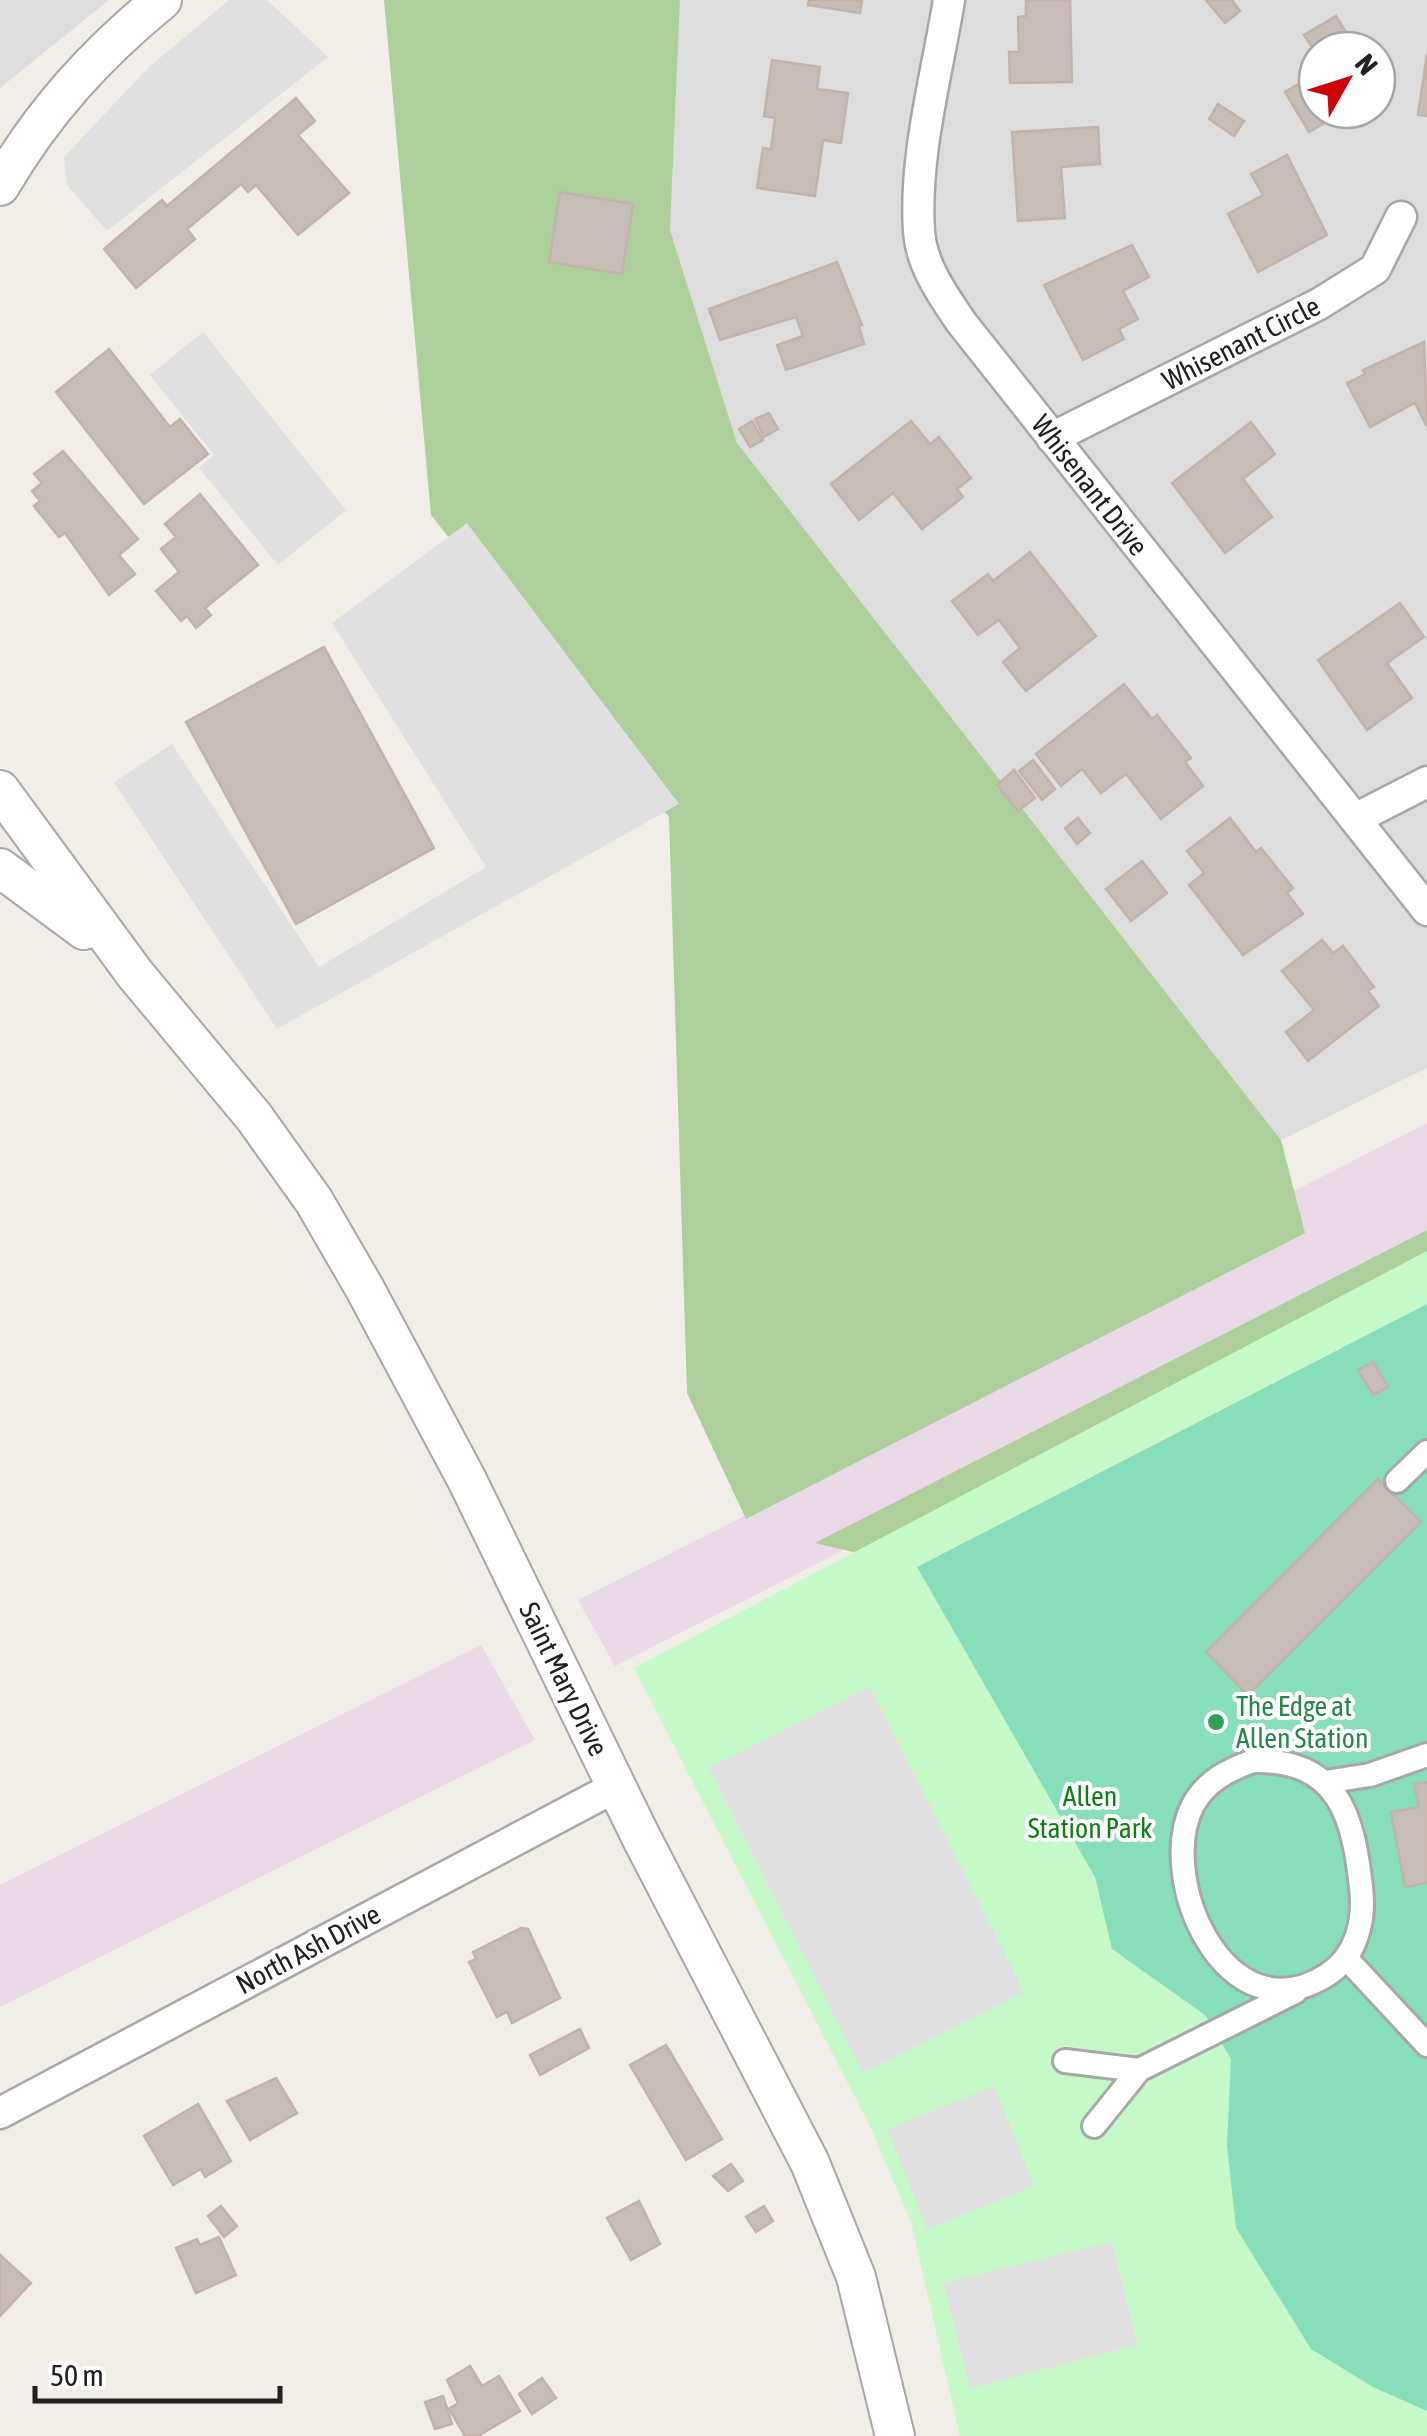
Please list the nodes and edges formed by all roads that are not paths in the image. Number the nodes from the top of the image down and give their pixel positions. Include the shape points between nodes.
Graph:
1 (162, 0) edge
2 (948, 0) edge
3 (0, 186) edge
4 (1401, 217) dead end
5 (1052, 438) junction
6 (1427, 782) edge
7 (0, 790) edge
8 (1355, 820) junction
9 (0, 868) edge
10 (1427, 910) edge
11 (136, 974) junction
12 (1427, 1452) edge
13 (1397, 1481) dead end
14 (1427, 1755) edge
15 (1326, 1782) junction
16 (617, 1786) junction
17 (1346, 1958) junction
18 (1317, 1981) junction
19 (1427, 2045) edge
20 (1064, 2061) dead end
21 (1140, 2070) junction
22 (0, 2113) edge
23 (1094, 2126) dead end
24 (895, 2436) edge

1 - 3 street via 104,48 55,102
2 - 5 street, Whisenant Drive via 922,168 919,233 926,260 961,322
4 - 5 street, Whisenant Circle via 1375,269
5 - 8 street, Whisenant Drive
6 - 8 street
7 - 11 street, Saint Mary Drive
8 - 10 street, Whisenant Drive
9 - 11 street, Saint Mary Drive via 52,902
11 - 16 street, Saint Mary Drive via 314,1201 467,1480
12 - 13 street
14 - 15 street
15 - 17 street via 1352,1830 1361,1888 1358,1936
15 - 18 street via 1292,1764 1253,1761 1208,1785 1185,1831 1200,1926 1226,1968 1273,1989
16 - 22 street, North Ash Drive
16 - 24 street, Saint Mary Drive via 810,2162 856,2277
17 - 18 street
17 - 19 street
18 - 21 street
20 - 21 street
21 - 23 street

